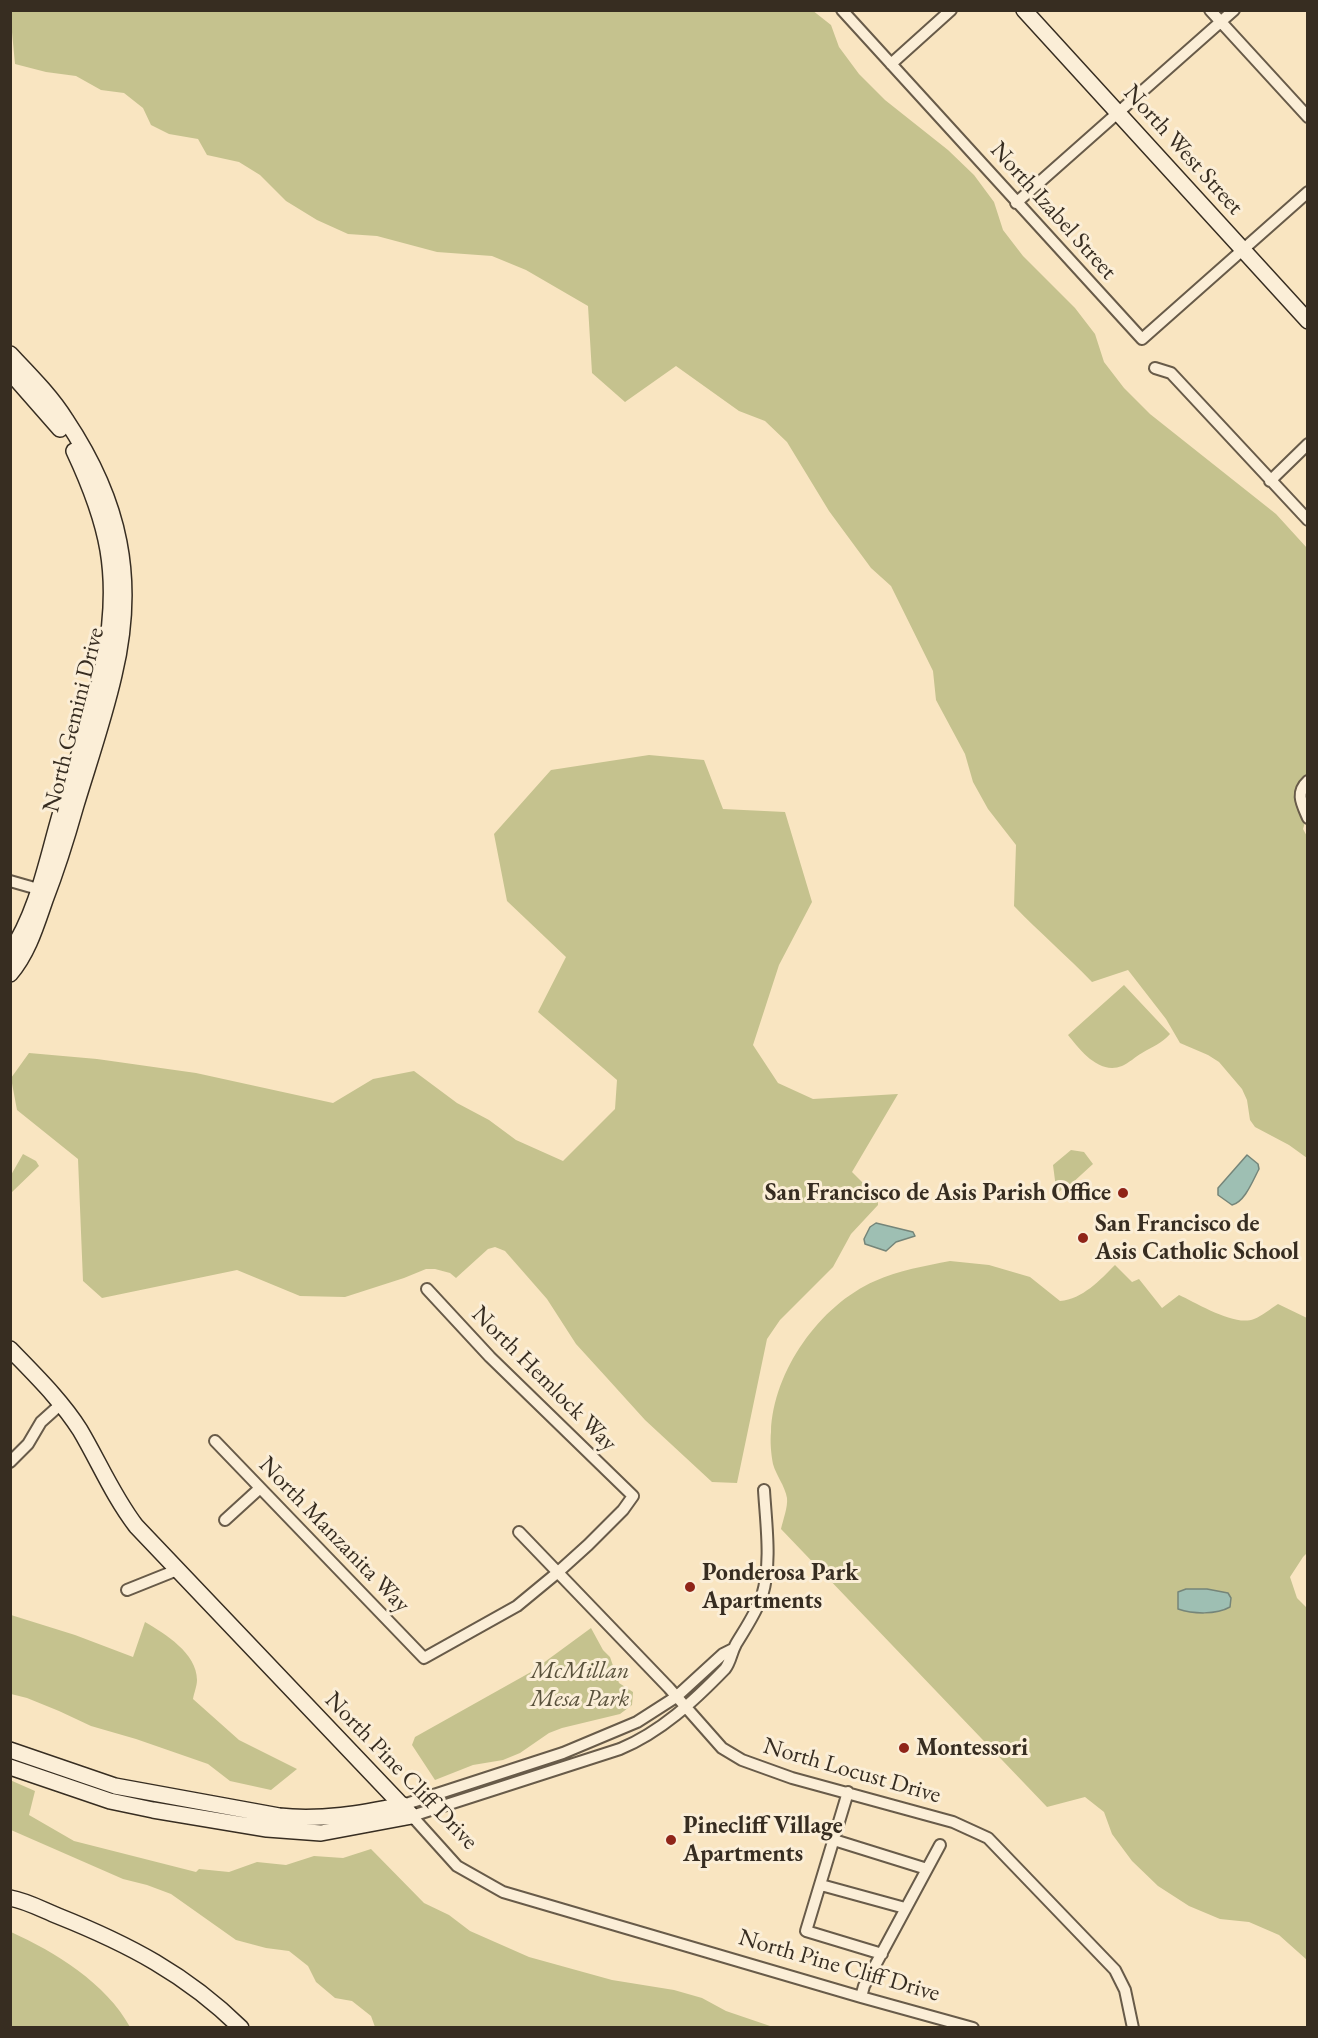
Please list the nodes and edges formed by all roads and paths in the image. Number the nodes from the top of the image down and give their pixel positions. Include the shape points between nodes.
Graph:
1 (842, 10) edge
2 (951, 10) edge
3 (1024, 10) edge
4 (1210, 10) edge
5 (1234, 10) edge
6 (1221, 23) junction
7 (891, 64) junction
8 (1119, 113) junction
9 (1308, 117) edge
10 (1308, 192) edge
11 (1016, 203) junction
12 (1243, 250) junction
13 (1308, 321) edge
14 (10, 354) edge
15 (1155, 369) dead end
16 (10, 372) edge
17 (1308, 444) edge
18 (1270, 480) junction
19 (1308, 520) edge
20 (1308, 781) edge
21 (1308, 818) edge
22 (10, 881) edge
23 (44, 890) junction
24 (10, 952) edge
25 (10, 974) edge
26 (427, 1289) dead end
27 (10, 1349) edge
28 (61, 1404) junction
29 (214, 1441) dead end
30 (10, 1462) edge
31 (259, 1489) junction
32 (764, 1490) dead end
33 (225, 1520) dead end
34 (519, 1532) dead end
35 (177, 1570) junction
36 (557, 1573) junction
37 (127, 1590) dead end
38 (733, 1649) junction
39 (676, 1696) junction
40 (686, 1707) junction
41 (10, 1750) edge
42 (564, 1752) junction
43 (568, 1765) junction
44 (10, 1767) edge
45 (848, 1792) junction
46 (408, 1811) junction
47 (289, 1824) junction
48 (834, 1840) junction
49 (940, 1845) dead end
50 (927, 1869) junction
51 (821, 1885) junction
52 (10, 1898) edge
53 (905, 1908) junction
54 (882, 1954) junction
55 (861, 1997) junction
56 (241, 2028) edge
57 (973, 2028) edge
58 (1133, 2028) edge

1 - 7 street, North Izabel Street
2 - 7 street
3 - 8 street, North West Street
4 - 6 street
5 - 6 street
6 - 8 street
6 - 9 street
7 - 11 street, North Izabel Street
8 - 11 street
8 - 12 street, North West Street
10 - 12 street
11 - 12 street, North Izabel Street via 1142,339
12 - 13 street, North West Street
14 - 23 street, North Gemini Drive via 65,418 103,486 119,534 124,578 115,674 66,838
15 - 18 street via 1171,373
16 - 23 street, North Gemini Drive via 54,420 89,483 108,551 111,585 108,646 99,687
17 - 18 street
18 - 19 street
20 - 21 street via 1299,796
22 - 23 street
23 - 24 street, North Gemini Drive
23 - 25 street, North Gemini Drive via 34,933
26 - 36 street, North Hemlock Way via 490,1357 633,1496
27 - 28 street, North Pine Cliff Drive
28 - 30 street via 41,1422 28,1444
28 - 35 street, North Pine Cliff Drive via 128,1515
29 - 31 street, North Manzanita Way
31 - 33 street
31 - 36 street, North Manzanita Way via 424,1658 517,1606
32 - 38 street via 766,1550 762,1595
34 - 36 street, North Locust Drive
35 - 37 street
35 - 46 street, North Pine Cliff Drive
36 - 39 street, North Locust Drive
38 - 39 street
38 - 40 street via 725,1669
39 - 40 street, North Locust Drive
39 - 42 street via 637,1722
40 - 43 street via 633,1743
40 - 45 street, North Locust Drive via 722,1748 742,1760
41 - 47 street via 115,1786
42 - 43 street
42 - 46 street
43 - 46 street
44 - 47 street via 110,1801 240,1825
45 - 48 street
45 - 58 street, North Locust Drive via 953,1822 988,1838 1115,1970 1125,1990
46 - 47 street
46 - 55 street, North Pine Cliff Drive via 457,1866 503,1892
48 - 50 street
48 - 51 street
49 - 50 street
50 - 53 street
51 - 53 street
51 - 54 street via 806,1931
52 - 56 street via 158,1962 197,1989
53 - 54 street
54 - 55 street
55 - 57 street, North Pine Cliff Drive

